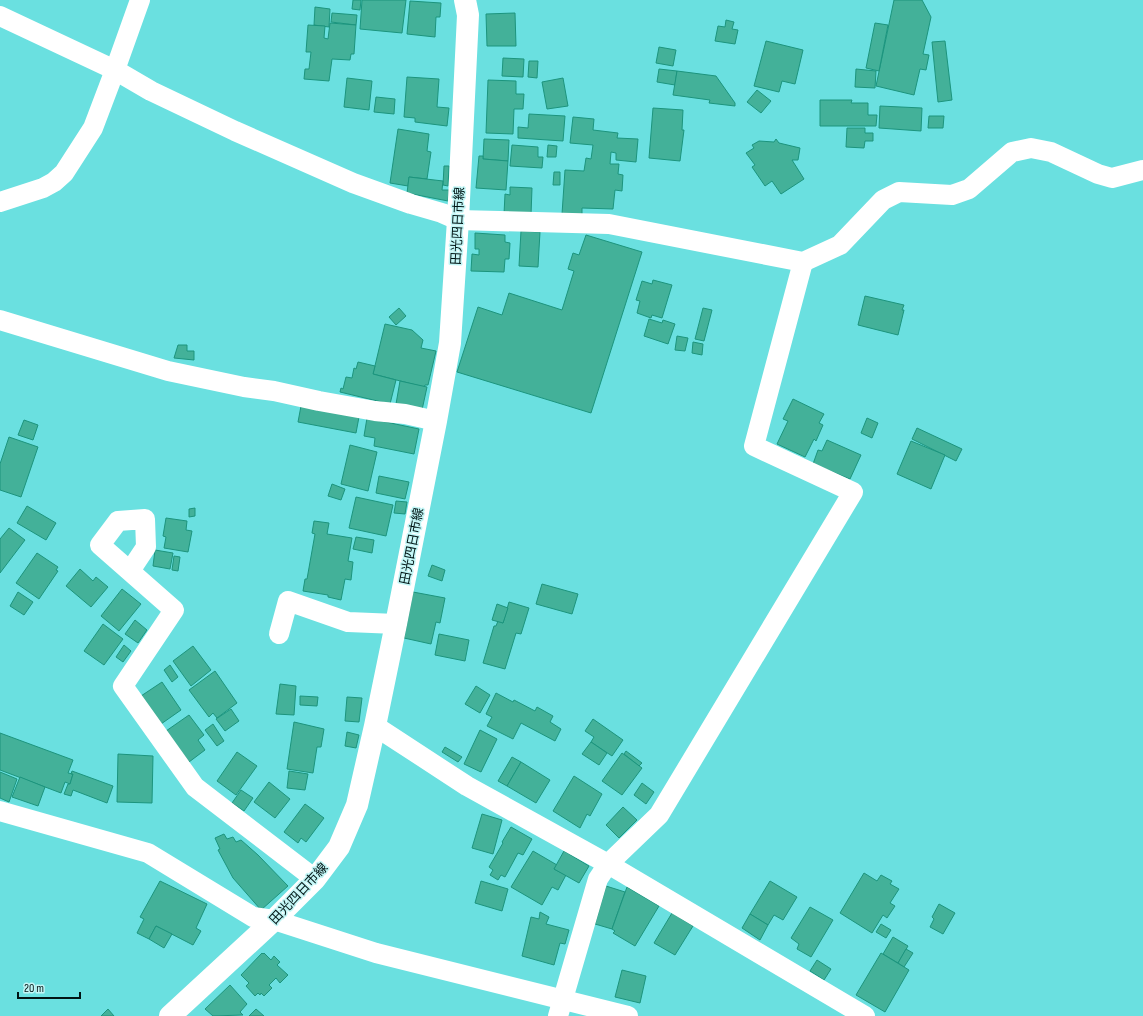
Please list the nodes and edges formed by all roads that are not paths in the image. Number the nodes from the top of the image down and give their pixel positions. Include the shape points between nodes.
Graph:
1 (140, 0) edge
2 (465, 0) edge
3 (0, 16) edge
4 (115, 70) junction
5 (1143, 170) edge
6 (0, 202) edge
7 (458, 220) junction
8 (803, 262) junction
9 (0, 320) edge
10 (436, 421) junction
11 (130, 571) dead end
12 (396, 624) junction
13 (279, 634) dead end
14 (376, 726) junction
15 (0, 811) edge
16 (608, 864) junction
17 (315, 879) junction
18 (274, 920) junction
19 (560, 1008) edge
20 (170, 1016) edge
21 (628, 1016) edge
22 (865, 1016) edge

1 - 4 street
2 - 7 main road, 田光四日市線 via 468,15
3 - 4 street
4 - 6 street via 93,128 64,173 43,188
4 - 7 street via 151,91 307,163 353,183
5 - 8 street via 1112,178 1051,152 1031,148 1012,152 969,189 952,194 899,192 883,200 840,245
7 - 8 street via 609,224
7 - 10 main road, 田光四日市線 via 450,343
8 - 16 street via 754,446 853,492 659,815
9 - 10 street via 168,371
10 - 12 main road, 田光四日市線
11 - 17 street via 174,610 123,686 195,787
12 - 13 street via 348,622 288,601
12 - 14 main road, 田光四日市線
14 - 16 street via 467,786
14 - 17 main road, 田光四日市線 via 357,805 339,847
15 - 18 street via 148,853 253,917
16 - 19 street via 598,879
16 - 22 street
17 - 18 main road, 田光四日市線
18 - 19 street
18 - 20 main road, 田光四日市線
19 - 21 street

